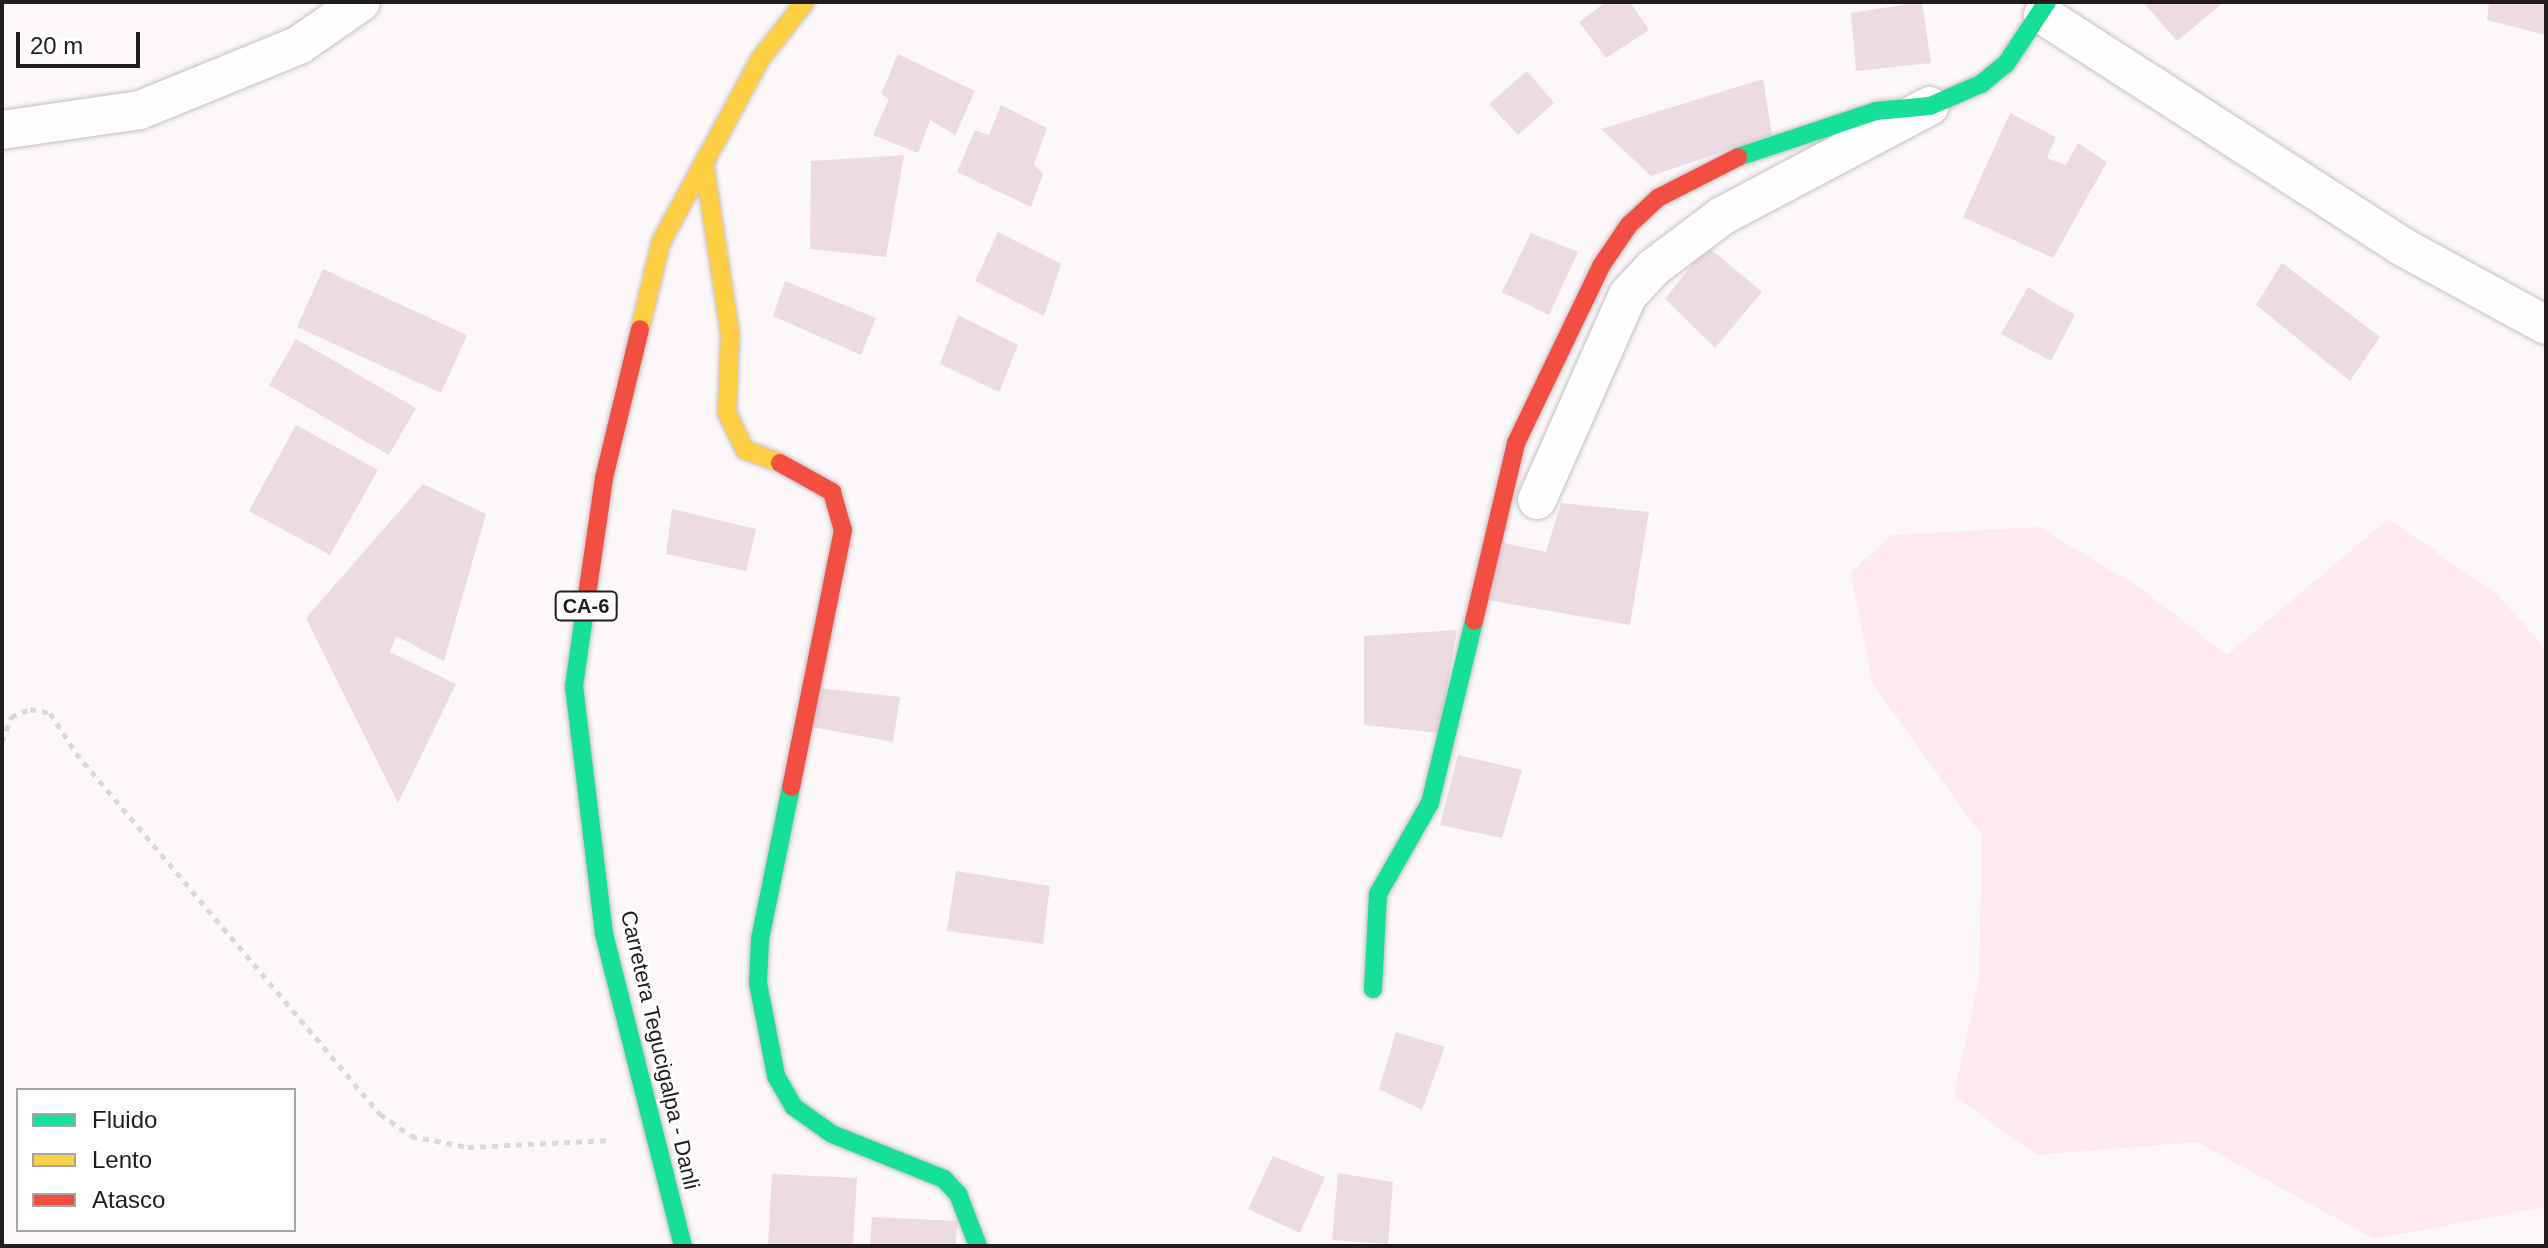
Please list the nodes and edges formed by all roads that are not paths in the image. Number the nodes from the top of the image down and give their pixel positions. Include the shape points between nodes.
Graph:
1 (361, 2) edge
2 (805, 2) edge
3 (2045, 8) edge
4 (1930, 106) junction
5 (2, 130) edge
6 (704, 162) junction
7 (2546, 325) edge
8 (1537, 500) dead end
9 (1373, 989) dead end
10 (683, 1246) edge
11 (978, 1246) edge

1 - 5 street via 299,45 140,110
2 - 6 main road, Carretera Tegucigalpa - Danli / CA-6 via 761,58
3 - 4 main road via 1994,74
3 - 7 street via 2401,246
4 - 8 street via 1722,216 1653,268 1628,295
4 - 9 main road via 1876,111 1699,173 1658,198 1629,225 1601,266 1516,443 1430,803 1378,894
6 - 10 main road, Carretera Tegucigalpa - Danli / CA-6 via 661,242 604,478 574,686 604,934
6 - 11 main road via 730,334 727,413 734,436 745,450 784,464 832,492 843,530 760,939 758,983 766,1037 776,1076 794,1107 832,1134 944,1179 958,1194

